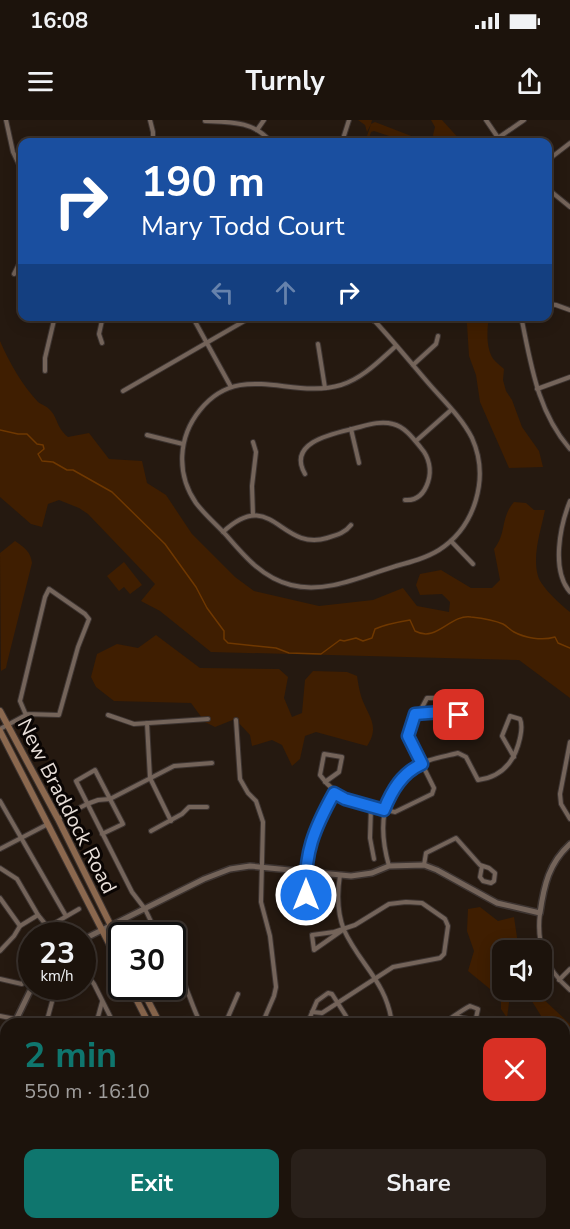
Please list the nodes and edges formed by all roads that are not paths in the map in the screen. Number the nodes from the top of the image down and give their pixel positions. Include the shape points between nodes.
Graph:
1 (6, 120) edge
2 (150, 120) edge
3 (264, 120) edge
4 (349, 120) edge
5 (486, 120) edge
6 (524, 120) edge
7 (205, 121) edge
8 (258, 130) junction
9 (152, 138) edge
10 (267, 138) edge
11 (343, 138) edge
12 (498, 138) joint
13 (570, 143) edge
14 (552, 157) edge
15 (18, 163) edge
16 (552, 192) edge
17 (570, 207) edge
18 (18, 266) edge
19 (14, 274) dead end
20 (552, 304) edge
21 (570, 310) edge
22 (54, 321) edge
23 (102, 321) edge
24 (195, 321) edge
25 (246, 321) edge
26 (374, 321) edge
27 (522, 321) edge
28 (438, 336) dead end
29 (102, 343) dead end
30 (208, 344) junction
31 (318, 344) dead end
32 (396, 346) junction
33 (413, 365) junction
34 (45, 371) dead end
35 (570, 377) edge
36 (231, 387) junction
37 (325, 388) junction
38 (537, 389) junction
39 (123, 391) dead end
40 (451, 410) junction
41 (351, 429) junction
42 (147, 435) dead end
43 (415, 441) junction
44 (253, 442) dead end
45 (183, 444) junction
46 (570, 449) edge
47 (359, 464) dead end
48 (305, 474) dead end
49 (405, 500) dead end
50 (570, 501) edge
51 (253, 515) junction
52 (351, 525) dead end
53 (223, 532) junction
54 (451, 541) junction
55 (473, 564) dead end
56 (570, 592) edge
57 (0, 711) edge
58 (418, 713) junction
59 (26, 714) junction
60 (108, 715) dead end
61 (208, 719) dead end
62 (236, 720) dead end
63 (147, 723) junction
64 (8, 726) junction
65 (1, 733) edge
66 (570, 742) edge
67 (514, 758) junction
68 (212, 763) dead end
69 (422, 764) junction
70 (150, 778) junction
71 (325, 782) junction
72 (334, 793) junction
73 (110, 799) junction
74 (0, 801) edge
75 (87, 804) junction
76 (207, 807) dead end
77 (371, 807) junction
78 (384, 810) junction
79 (58, 819) junction
80 (570, 819) edge
81 (171, 821) junction
82 (48, 824) junction
83 (150, 831) dead end
84 (102, 834) junction
85 (21, 838) junction
86 (570, 844) edge
87 (0, 849) edge
88 (374, 859) dead end
89 (424, 865) junction
90 (262, 866) junction
91 (389, 866) junction
92 (482, 866) junction
93 (0, 868) edge
94 (305, 872) junction
95 (340, 875) junction
96 (324, 894) dead end
97 (0, 898) edge
98 (79, 909) dead end
99 (145, 909) junction
100 (540, 913) junction
101 (38, 915) junction
102 (66, 916) junction
103 (27, 922) edge
104 (44, 922) edge
105 (56, 922) edge
106 (109, 922) edge
107 (119, 922) edge
108 (151, 922) edge
109 (18, 923) edge
110 (108, 927) edge
111 (18, 929) edge
112 (344, 929) junction
113 (102, 930) junction
114 (96, 933) edge
115 (108, 942) edge
116 (0, 951) edge
117 (570, 969) edge
118 (0, 979) edge
119 (375, 980) junction
120 (559, 980) junction
121 (18, 983) edge
122 (186, 986) edge
123 (96, 990) edge
124 (570, 990) edge
125 (238, 994) dead end
126 (25, 1000) edge
127 (52, 1000) edge
128 (137, 1000) edge
129 (148, 1000) edge
130 (102, 1001) junction
131 (339, 1003) junction
132 (312, 1012) junction
133 (454, 1016) junction
134 (16, 1018) edge
135 (48, 1018) edge
136 (98, 1018) edge
137 (111, 1018) edge
138 (146, 1018) edge
139 (157, 1018) edge
140 (198, 1018) edge
141 (228, 1018) edge
142 (265, 1018) edge
143 (310, 1018) edge
144 (346, 1018) edge
145 (391, 1018) edge
146 (452, 1018) edge
147 (463, 1018) edge
148 (476, 1018) edge

1 - 15 street
2 - 9 street
3 - 8 street
4 - 11 street
5 - 12 street
6 - 12 street
7 - 8 street via 236,122
8 - 10 street
13 - 14 street
16 - 17 street
18 - 19 street
20 - 21 street
22 - 34 street
23 - 29 street
24 - 30 street
25 - 30 street
26 - 32 street
27 - 38 street
28 - 33 street via 432,348
30 - 36 street
30 - 39 street
31 - 37 street
32 - 33 street
32 - 37 street via 357,378
33 - 40 street
35 - 38 street
36 - 37 street via 259,382
36 - 45 street via 200,410
38 - 46 street via 550,422
40 - 43 street
40 - 54 street via 472,438 480,471 474,507
41 - 43 street via 386,422 402,428
41 - 47 street
41 - 48 street via 322,436 310,445 300,460
42 - 45 street
43 - 49 street via 428,459 429,478 420,496
44 - 51 street
45 - 53 street via 184,475 191,494
50 - 56 street via 558,563
51 - 52 street via 270,519 292,535 309,540 340,534
51 - 53 street
53 - 54 street via 252,564 269,576 309,587 335,585 423,558
54 - 55 street
57 - 64 main road, New Braddock Road
58 - 58 street via 428,698 465,701 459,715
58 - 69 street via 413,716 408,736
59 - 59 street via 56,716 62,711 89,619 50,589 20,700
59 - 64 street
60 - 63 street via 134,724
61 - 63 street
62 - 90 street via 240,779 256,801 263,822
63 - 70 street
64 - 65 street
64 - 79 main road, New Braddock Road
65 - 82 main road, New Braddock Road
66 - 80 street via 560,798
67 - 67 street via 522,722 510,716 502,736
67 - 69 street via 505,769 478,780 466,757 458,753
68 - 70 street via 174,766
69 - 78 street via 404,776
69 - 78 street via 434,788 432,794 398,812
70 - 73 street
70 - 81 street
71 - 71 street via 320,775 324,754 342,757 339,772
71 - 72 street
72 - 77 street
72 - 94 street via 318,820
73 - 75 street
73 - 75 street via 95,770 76,781
73 - 84 street via 123,824
74 - 85 street
75 - 79 street
75 - 84 street
76 - 81 street via 189,807
77 - 78 street
77 - 88 street
78 - 91 street via 382,831
79 - 106 main road, New Braddock Road
81 - 83 street
82 - 85 street
82 - 113 main road, New Braddock Road
84 - 99 street
85 - 87 street
85 - 102 street
86 - 100 street via 549,872
89 - 91 street
89 - 92 street via 426,853 456,838
89 - 100 street via 497,903
90 - 94 street
90 - 99 street via 218,873
90 - 142 street via 261,902 276,987
91 - 95 street via 362,875
92 - 92 street via 495,873 491,883 480,877
93 - 101 street via 17,879
94 - 95 street
94 - 96 street via 306,895
95 - 112 street via 338,906
97 - 109 street
98 - 102 street
99 - 107 street
99 - 108 street
100 - 120 street via 541,949
101 - 103 street
101 - 104 street
102 - 105 street
110 - 113 street
111 - 116 street
112 - 112 street via 312,935 314,950 336,934
112 - 119 street
112 - 119 street via 397,902 422,903 445,919 447,936 440,958 393,967
113 - 114 street
113 - 115 main road, New Braddock Road
117 - 120 street
118 - 121 street
119 - 131 street
119 - 145 street via 386,998
120 - 124 street
122 - 140 street
123 - 130 street
125 - 141 street
126 - 134 street
127 - 135 street
128 - 138 main road
129 - 139 main road
130 - 136 street
130 - 137 street
131 - 132 street via 322,1013
131 - 132 street via 328,993 317,1001
131 - 144 street
132 - 143 street
133 - 146 street
133 - 147 street
133 - 148 street via 470,1006 478,1009

